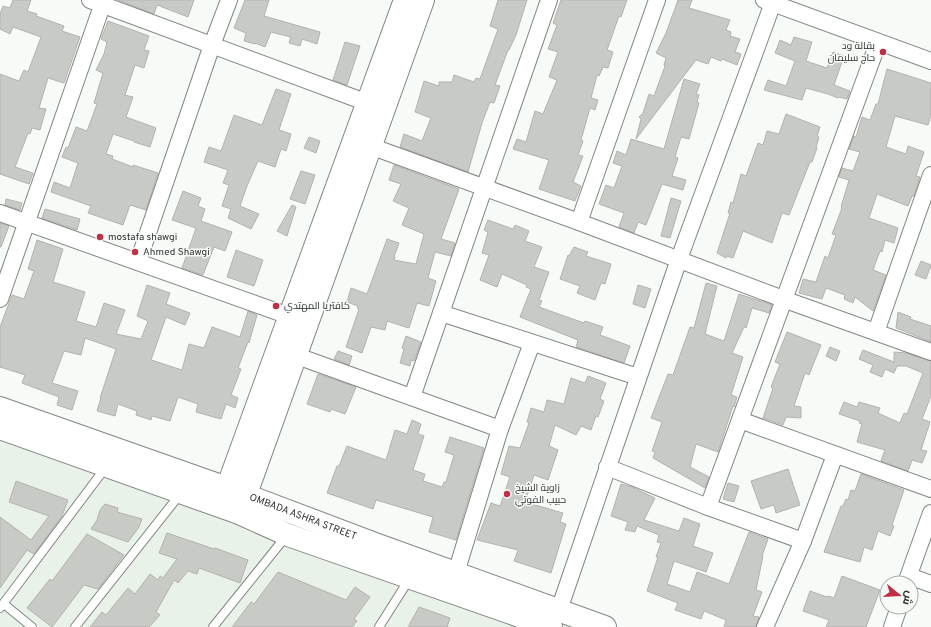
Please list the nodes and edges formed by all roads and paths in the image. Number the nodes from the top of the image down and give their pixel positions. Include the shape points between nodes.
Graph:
1 (229, 0) edge
2 (406, 0) edge
3 (423, 0) edge
4 (549, 0) edge
5 (657, 0) edge
6 (771, 1) edge
7 (99, 2) edge
8 (878, 43) junction
9 (398, 44) junction
10 (212, 45) junction
11 (931, 61) edge
12 (368, 103) junction
13 (370, 146) junction
14 (931, 175) edge
15 (484, 187) junction
16 (0, 213) edge
17 (26, 222) junction
18 (579, 222) junction
19 (679, 259) junction
20 (138, 262) junction
21 (0, 299) edge
22 (783, 300) junction
23 (441, 313) junction
24 (289, 316) junction
25 (876, 332) junction
26 (532, 343) junction
27 (931, 352) edge
28 (296, 356) junction
29 (638, 377) junction
30 (412, 397) junction
31 (0, 408) edge
32 (740, 420) junction
33 (0, 428) edge
34 (500, 428) junction
35 (835, 455) junction
36 (106, 467) junction
37 (607, 467) junction
38 (931, 489) edge
39 (181, 493) junction
40 (233, 501) junction
41 (708, 507) junction
42 (931, 513) edge
43 (288, 535) junction
44 (803, 541) junction
45 (456, 573) junction
46 (909, 575) edge
47 (410, 578) junction
48 (919, 581) edge
49 (931, 584) edge
50 (2, 606) edge
51 (896, 615) edge
52 (555, 618) edge
53 (382, 626) edge
54 (32, 627) edge
55 (75, 627) edge
56 (213, 627) edge
57 (605, 627) edge
58 (765, 627) edge
59 (892, 627) edge

1 - 10 street
2 - 9 main road
3 - 9 main road
4 - 15 street
5 - 18 street
6 - 8 street
6 - 19 street
7 - 10 street
7 - 17 street
8 - 11 street
8 - 22 street
9 - 12 main road
9 - 13 main road
10 - 12 street
10 - 20 street
12 - 24 main road
13 - 15 street
13 - 28 main road
14 - 25 street
15 - 18 street
15 - 23 street
16 - 17 street
17 - 20 street
17 - 21 street
18 - 19 street
19 - 22 street
19 - 29 street
20 - 24 street
22 - 25 street
22 - 32 street
23 - 26 street
23 - 30 street
24 - 40 main road
25 - 27 street
26 - 29 street
26 - 34 street
28 - 30 street
28 - 40 main road
29 - 37 street
30 - 34 street
31 - 40 main road, OMBADA ASHRA STREET
32 - 35 street
32 - 41 street
33 - 36 main road, OMBADA ASHRA STREET
34 - 45 street
35 - 38 street
35 - 44 street
36 - 39 main road, OMBADA ASHRA STREET
36 - 50 lane
37 - 41 street
37 - 52 street
39 - 40 main road, OMBADA ASHRA STREET
39 - 55 lane
40 - 43 main road, OMBADA ASHRA STREET
40 - 45 main road, OMBADA ASHRA STREET
41 - 44 street
42 - 46 street
43 - 47 main road, OMBADA ASHRA STREET
43 - 56 lane
44 - 58 street
45 - 52 main road, OMBADA ASHRA STREET
47 - 52 main road, OMBADA ASHRA STREET
47 - 53 lane
48 - 49 street
50 - 54 lane
51 - 59 street
52 - 57 main road, OMBADA ASHRA STREET

